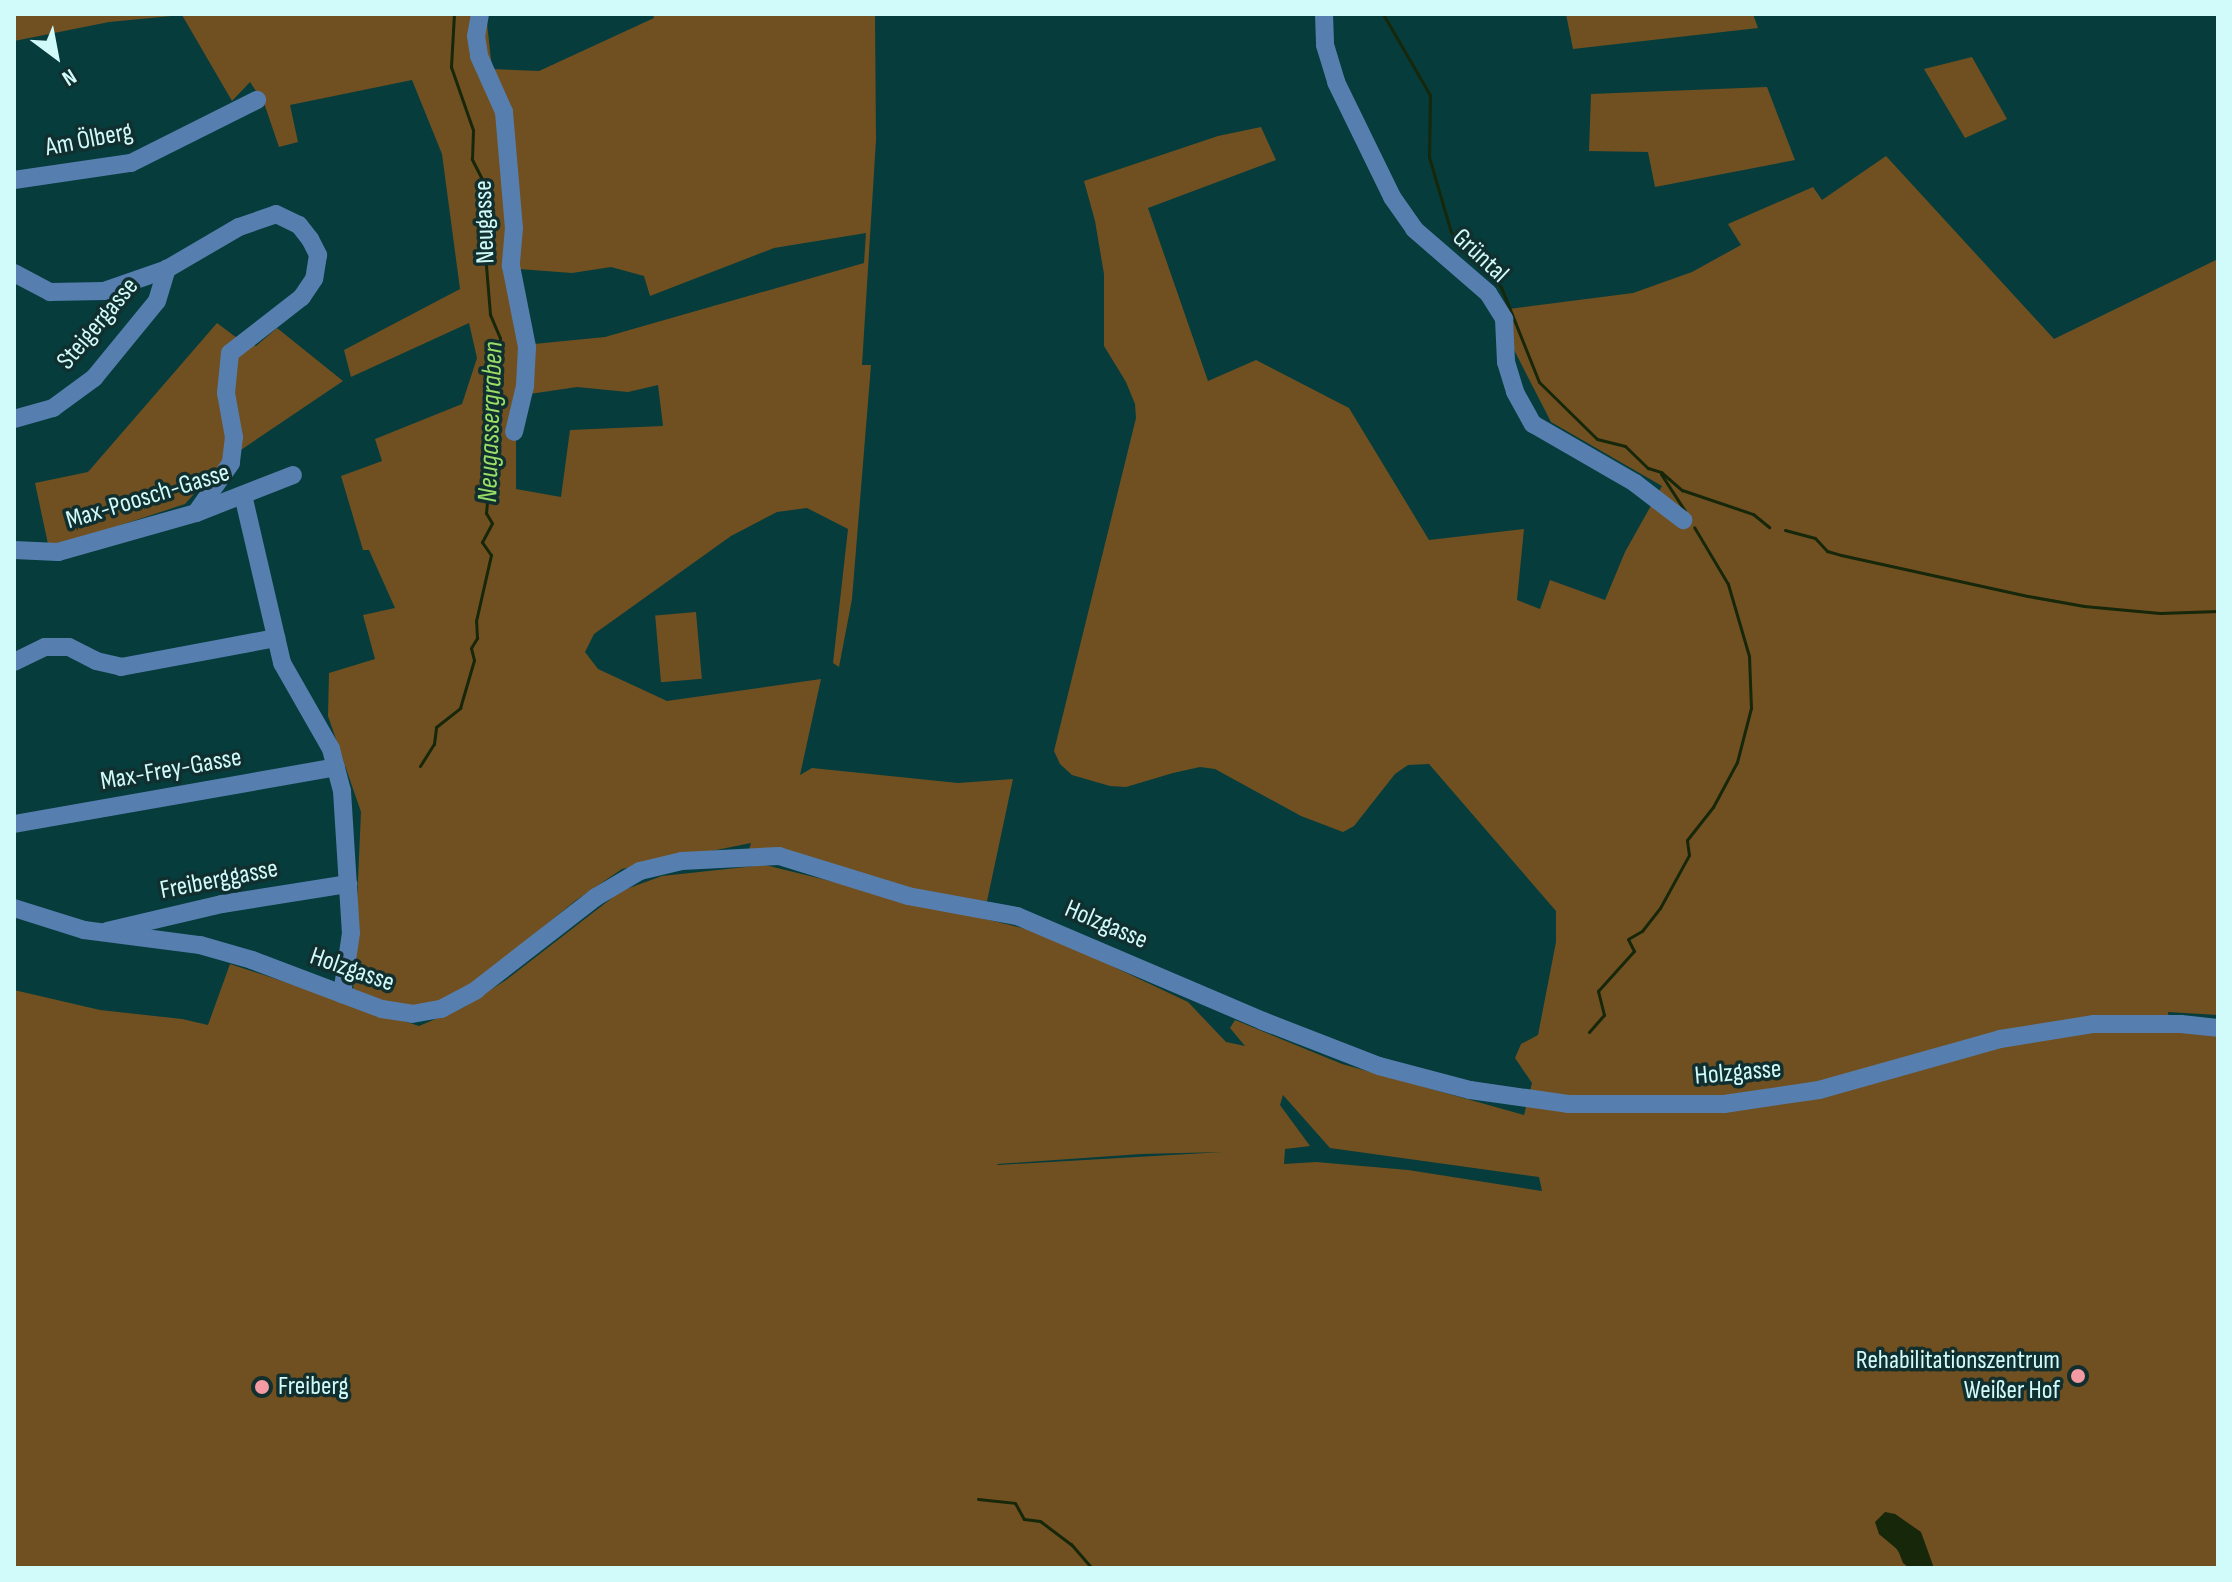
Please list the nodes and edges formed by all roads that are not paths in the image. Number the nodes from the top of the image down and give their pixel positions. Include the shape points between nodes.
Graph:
1 (480, 14) edge
2 (1324, 14) edge
3 (257, 100) dead end
4 (14, 180) edge
5 (167, 269) junction
6 (14, 273) edge
7 (14, 419) edge
8 (514, 432) dead end
9 (293, 475) dead end
10 (243, 495) junction
11 (196, 513) junction
12 (1683, 520) dead end
13 (14, 550) edge
14 (276, 638) junction
15 (14, 662) edge
16 (336, 767) junction
17 (14, 824) edge
18 (348, 884) junction
19 (14, 908) edge
20 (179, 914) junction
21 (101, 933) junction
22 (182, 942) junction
23 (342, 994) junction
24 (2218, 1028) edge

1 - 8 street, Neugasse via 479,56 504,112 514,228 511,266 527,347
2 - 12 street, Grüntal via 1325,45 1336,82 1357,107 1392,197 1414,229 1488,293 1504,319 1506,362 1533,424 1635,483
3 - 4 street, Am Ölberg via 131,163
5 - 6 street via 104,291 50,292
5 - 7 street, Steigergasse via 157,301 94,378 53,408
5 - 11 street via 239,227 276,214 299,225 318,255 314,279 302,297 230,353 226,393 234,437 231,463
9 - 10 street, Max-Poosch-Gasse
10 - 11 street, Max-Poosch-Gasse
10 - 14 street
11 - 13 street, Max-Poosch-Gasse via 58,552
14 - 15 street via 121,667 69,647 45,647
14 - 16 street via 290,679 324,735
16 - 17 street, Max-Frey-Gasse
16 - 18 street via 347,835
18 - 20 street, Freiberggasse
18 - 23 street via 351,948
19 - 21 street, Holzgasse
20 - 21 street, Freiberggasse
20 - 22 street
21 - 22 street, Holzgasse
22 - 23 street, Holzgasse via 252,960
23 - 24 street, Holzgasse via 398,1013 441,1009 476,990 596,897 640,871 682,861 758,855 815,865 921,900 1017,916 1379,1066 1470,1090 1568,1104 1724,1104 1819,1090 2000,1039 2094,1024

